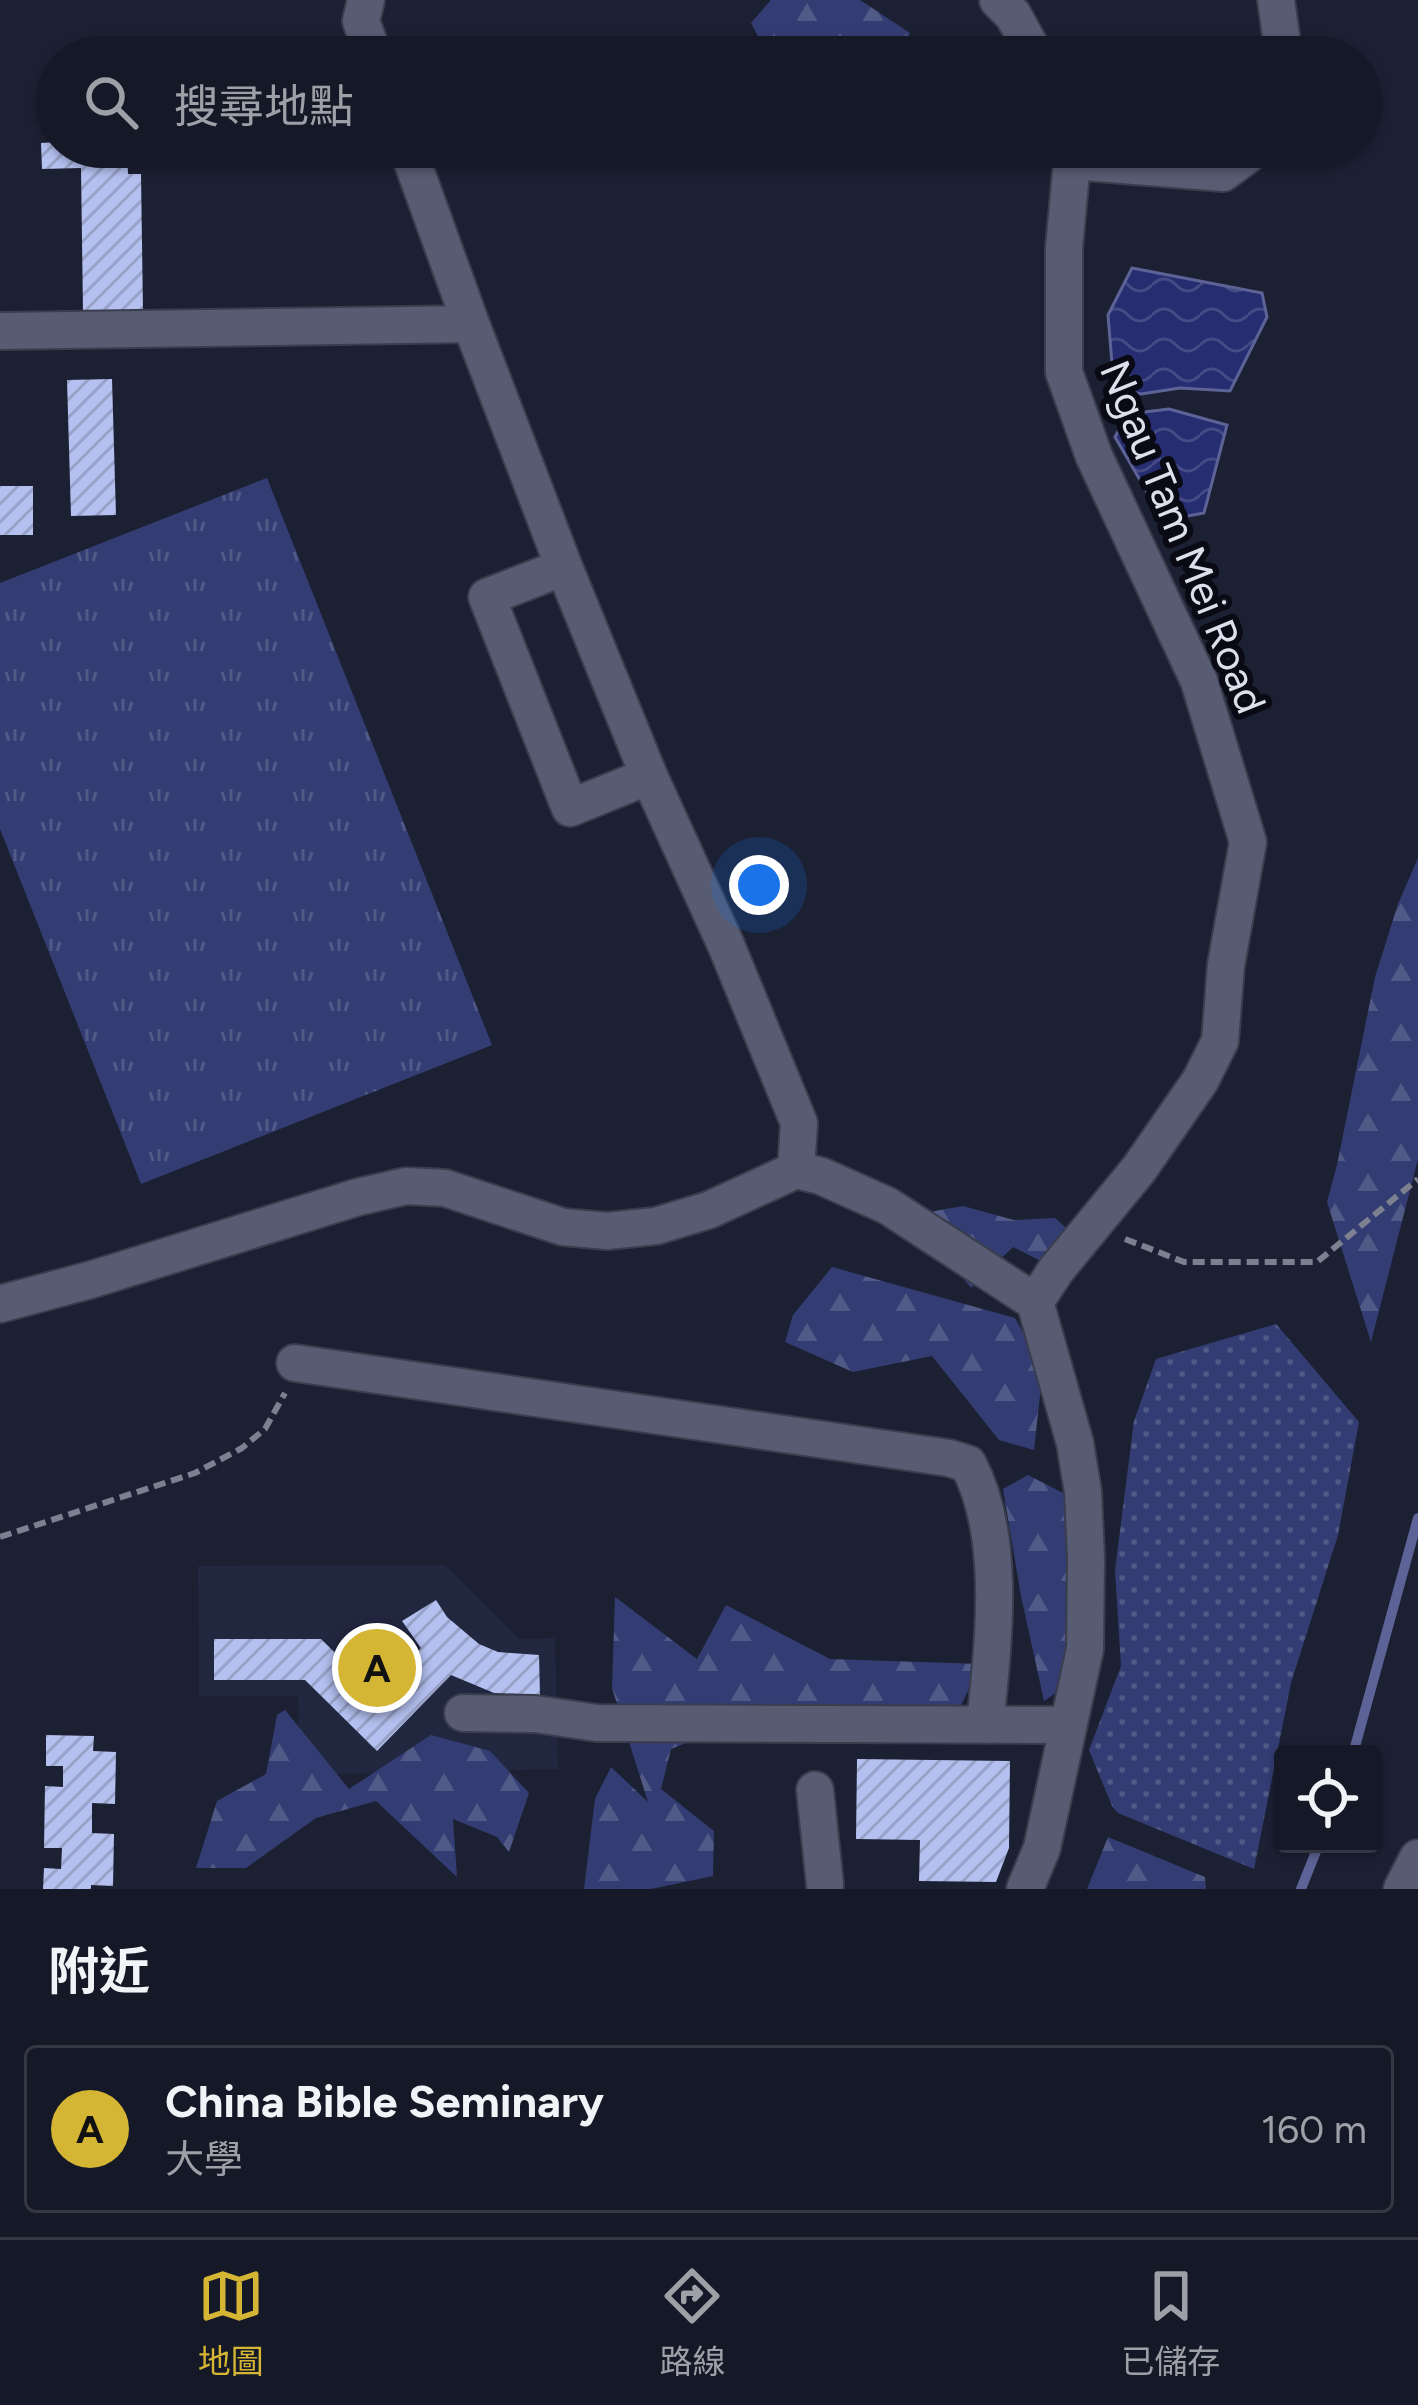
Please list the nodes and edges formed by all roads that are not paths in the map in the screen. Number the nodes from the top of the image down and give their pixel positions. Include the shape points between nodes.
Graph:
1 (367, 0) edge
2 (998, 0) edge
3 (1276, 0) edge
4 (366, 36) edge
5 (1024, 36) edge
6 (1281, 36) edge
7 (415, 168) edge
8 (1069, 168) edge
9 (1183, 168) edge
10 (1230, 168) edge
11 (472, 323) junction
12 (0, 331) edge
13 (564, 567) junction
14 (650, 776) junction
15 (796, 1170) junction
16 (1035, 1302) junction
17 (0, 1304) edge
18 (298, 1364) road end
19 (463, 1713) dead end
20 (985, 1724) junction
21 (1068, 1725) junction
22 (814, 1790) dead end
23 (1418, 1858) edge
24 (825, 1888) edge
25 (1025, 1889) edge
26 (1402, 1889) edge

1 - 4 street
2 - 5 street
3 - 6 street
7 - 11 street
8 - 16 street, Ngau Tam Mei Road via 1064,372 1094,456 1199,681 1248,842 1220,1041 1139,1169
9 - 10 street
11 - 12 street
11 - 13 street
13 - 14 street
13 - 14 street via 487,598 570,808
14 - 15 street via 799,1123
15 - 16 street via 888,1206
15 - 17 street via 709,1210 607,1231 562,1227 445,1188 406,1186
16 - 21 street via 1083,1492 1085,1649
18 - 20 street via 968,1464 992,1550
19 - 20 street via 597,1724
20 - 21 street
21 - 25 street via 1042,1848
22 - 24 street
23 - 26 street

